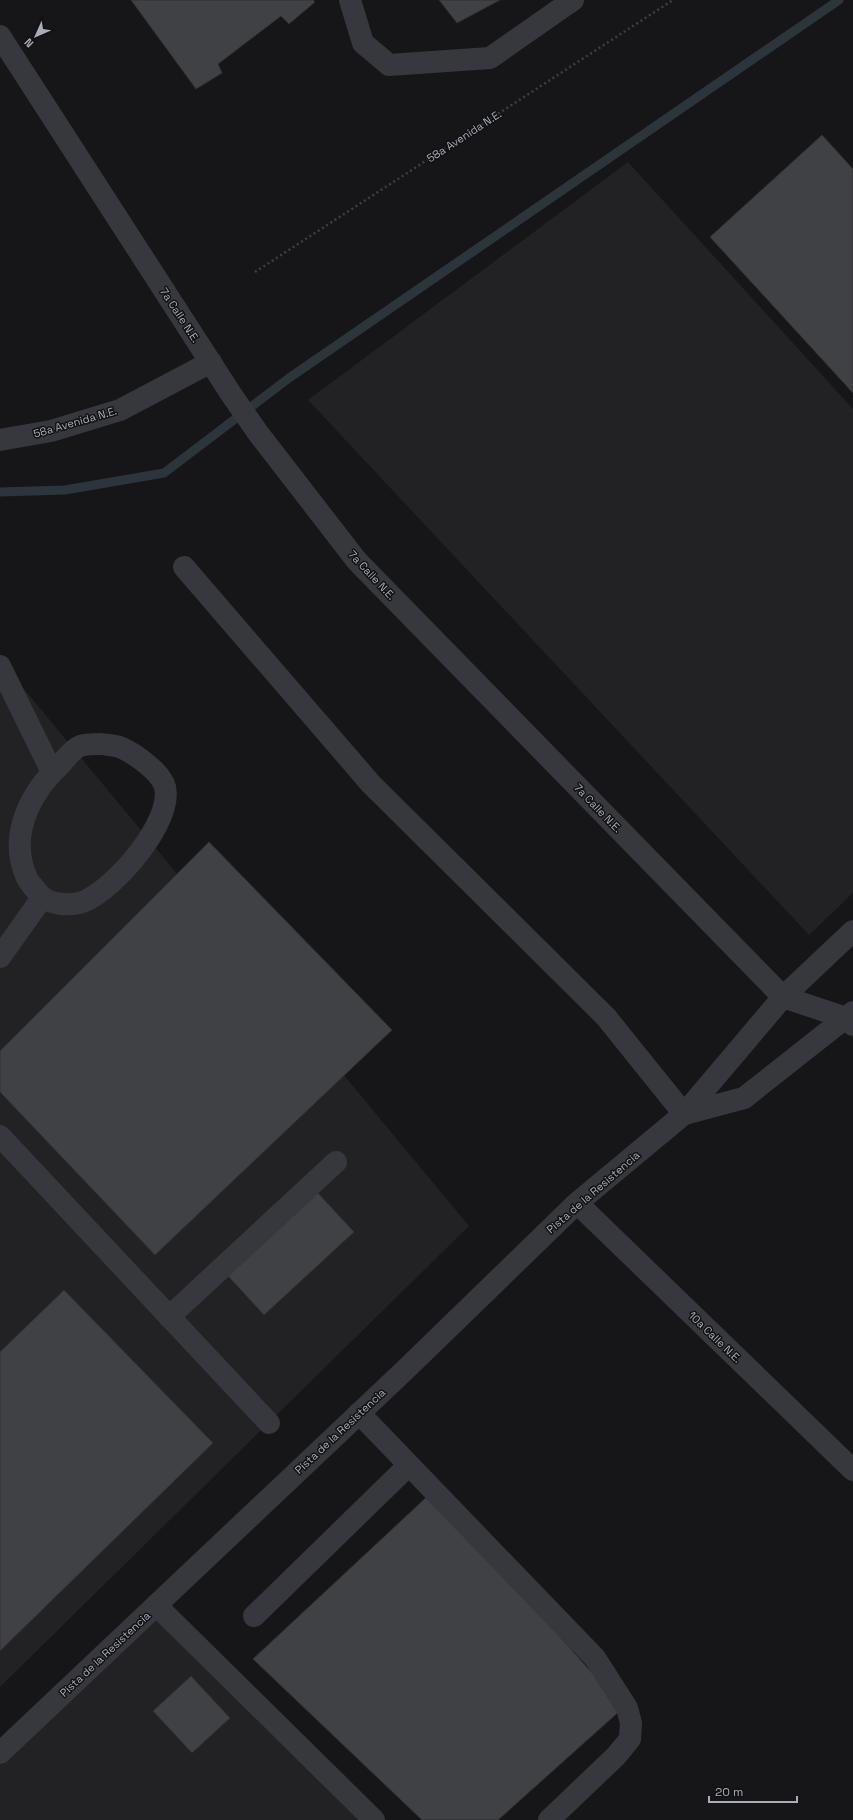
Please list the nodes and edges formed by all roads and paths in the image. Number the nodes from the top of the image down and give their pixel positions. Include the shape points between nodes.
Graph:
1 (350, 0) edge
2 (573, 0) edge
3 (673, 0) edge
4 (0, 36) edge
5 (255, 272) dead end
6 (211, 362) junction
7 (0, 440) edge
8 (184, 567) dead end
9 (0, 666) edge
10 (52, 772) junction
11 (42, 898) junction
12 (853, 931) edge
13 (0, 957) edge
14 (783, 998) junction
15 (851, 1018) edge
16 (684, 1114) junction
17 (0, 1136) edge
18 (336, 1162) dead end
19 (577, 1203) junction
20 (169, 1317) junction
21 (358, 1413) junction
22 (269, 1423) dead end
23 (409, 1465) junction
24 (853, 1470) edge
25 (156, 1605) junction
26 (254, 1616) dead end
27 (0, 1753) edge
28 (374, 1820) edge
29 (549, 1820) edge

1 - 2 street via 362,43 389,65 490,58
3 - 5 path, 58a Avenida N.E.
4 - 6 street, 7a Calle N.E.
6 - 7 street, 58a Avenida N.E. via 120,410 51,431
6 - 14 street, 7a Calle N.E. via 258,433 357,561
8 - 16 street via 371,784 606,1017
9 - 10 street
10 - 11 street via 36,793 23,819 20,851 27,879
10 - 11 street via 79,746 101,744 121,747 154,769 165,786 166,801 159,821 138,853 126,869 105,887 85,901 65,905
11 - 13 street
12 - 14 street, Pista de la Resistencia
14 - 15 street, 7a Calle N.E.
14 - 16 street, Pista de la Resistencia
15 - 16 street, Pista de la Resistencia via 744,1098
16 - 19 street, Pista de la Resistencia
17 - 20 street
18 - 20 street
19 - 21 street, Pista de la Resistencia
19 - 24 street, 10a Calle N.E.
20 - 22 street
21 - 23 street
21 - 25 street, Pista de la Resistencia
23 - 26 street
23 - 29 street via 595,1658 627,1708 631,1723 630,1739 616,1756
25 - 27 street, Pista de la Resistencia
25 - 28 street

